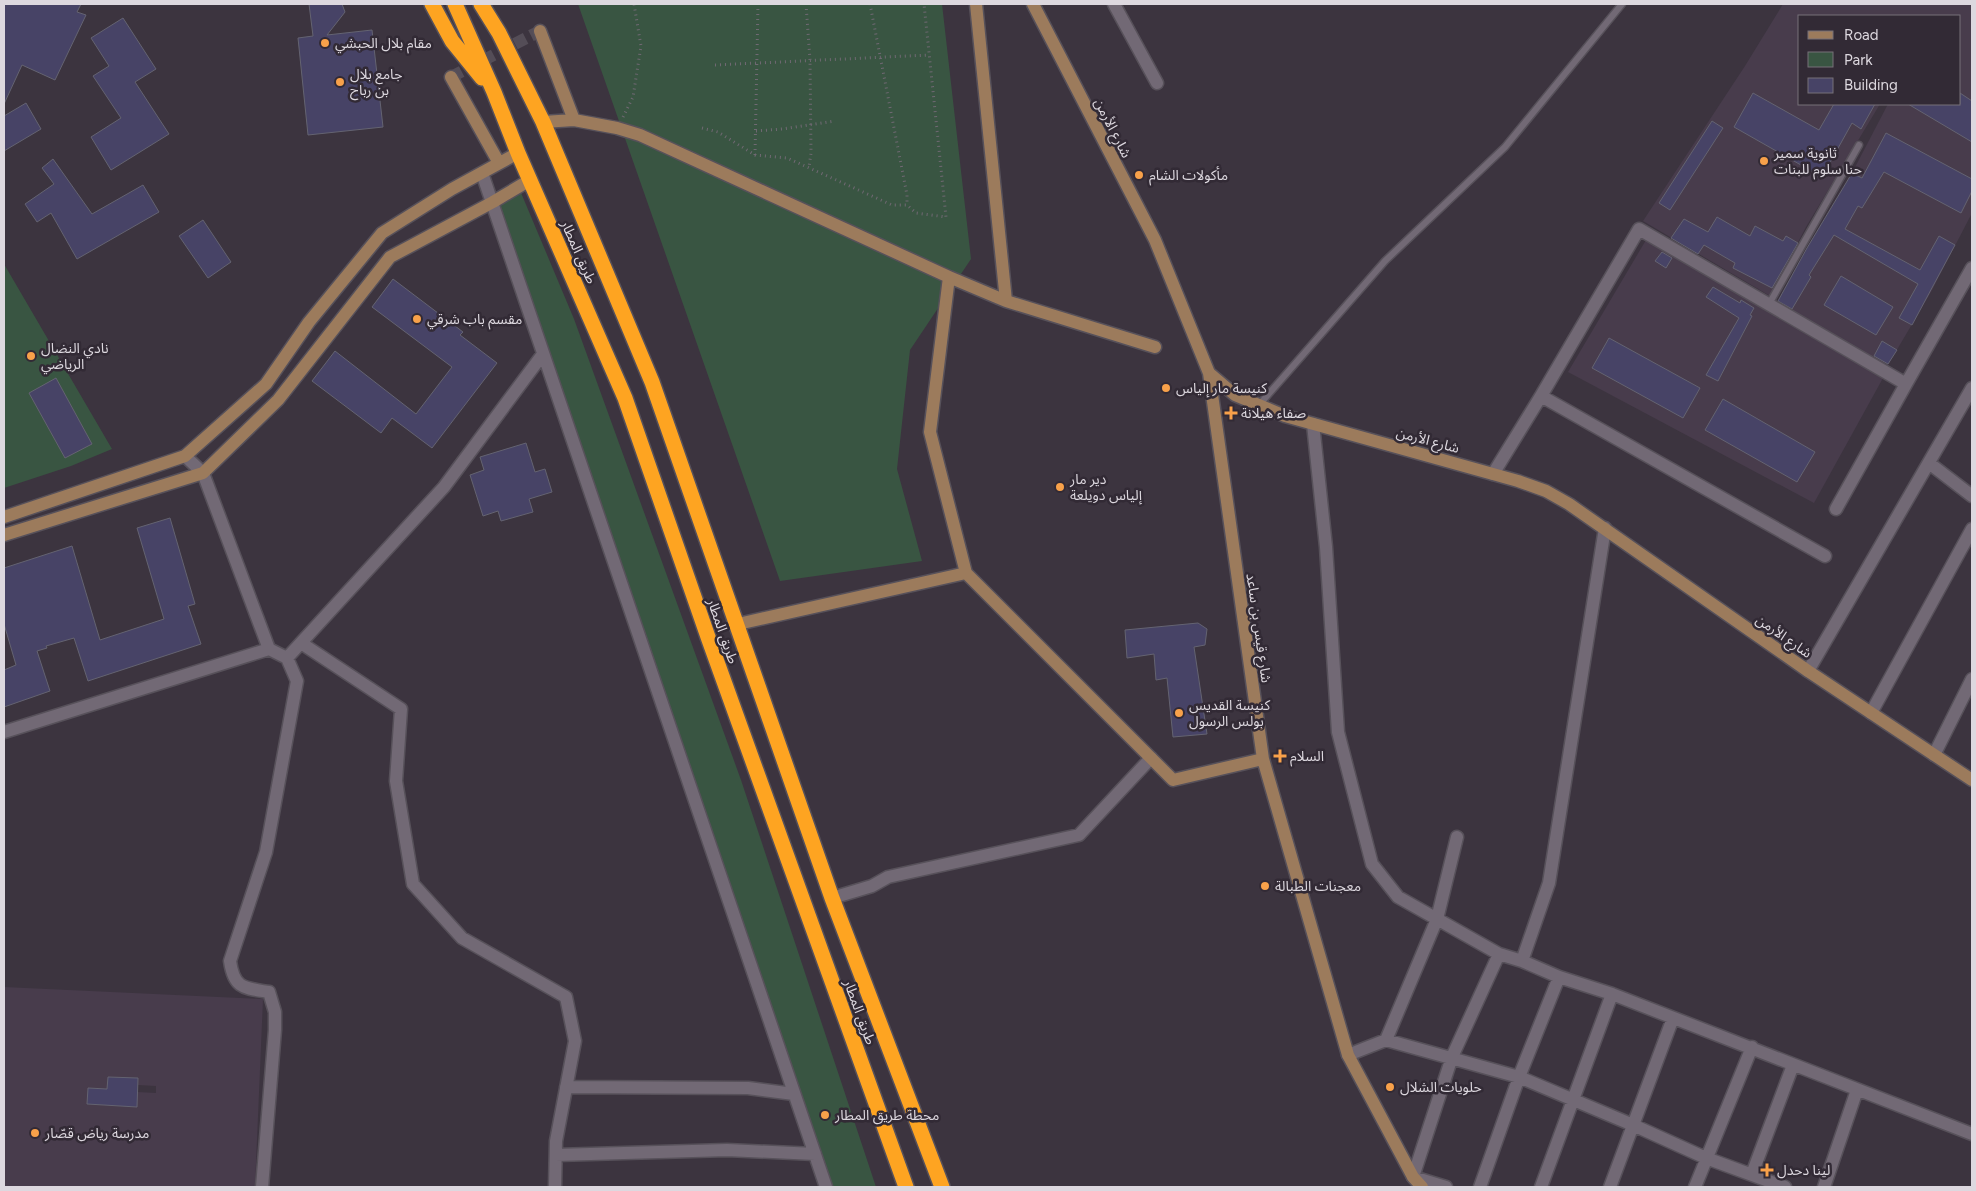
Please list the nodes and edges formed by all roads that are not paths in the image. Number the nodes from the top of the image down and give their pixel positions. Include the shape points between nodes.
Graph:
1 (432, 4) edge
2 (455, 4) edge
3 (481, 4) edge
4 (494, 4) edge
5 (976, 4) edge
6 (1033, 4) edge
7 (1114, 4) edge
8 (1622, 4) edge
9 (540, 31) dead end
10 (499, 33) junction
11 (451, 77) dead end
12 (1157, 83) dead end
13 (494, 92) junction
14 (574, 120) junction
15 (543, 122) junction
16 (1859, 145) dead end
17 (518, 153) junction
18 (499, 163) junction
19 (482, 173) junction
20 (530, 180) junction
21 (493, 202) junction
22 (1972, 268) edge
23 (949, 277) junction
24 (1006, 301) junction
25 (1769, 304) junction
26 (1155, 347) dead end
27 (543, 354) junction
28 (1208, 373) junction
29 (1906, 384) junction
30 (1972, 388) edge
31 (1541, 396) junction
32 (1258, 405) junction
33 (1313, 424) junction
34 (185, 456) junction
35 (1929, 463) junction
36 (203, 473) junction
37 (1493, 474) junction
38 (1972, 496) edge
39 (1836, 509) dead end
40 (4, 517) edge
41 (1605, 528) junction
42 (1972, 529) edge
43 (4, 535) edge
44 (1825, 556) dead end
45 (966, 573) junction
46 (738, 624) junction
47 (301, 643) junction
48 (269, 649) junction
49 (287, 658) junction
50 (1808, 671) junction
51 (1972, 679) edge
52 (1871, 713) junction
53 (4, 732) edge
54 (1934, 755) junction
55 (1151, 758) junction
56 (1263, 759) junction
57 (1972, 780) edge
58 (1457, 837) dead end
59 (832, 898) junction
60 (1437, 919) junction
61 (1499, 954) junction
62 (1522, 961) junction
63 (1559, 977) junction
64 (1612, 994) junction
65 (1673, 1018) junction
66 (1386, 1040) junction
67 (1752, 1048) junction
68 (1348, 1055) junction
69 (1452, 1057) junction
70 (1793, 1065) junction
71 (1519, 1077) junction
72 (566, 1087) junction
73 (1857, 1090) junction
74 (794, 1094) junction
75 (1573, 1100) junction
76 (1633, 1125) junction
77 (1972, 1134) edge
78 (815, 1154) junction
79 (556, 1155) junction
80 (1706, 1158) junction
81 (1413, 1177) junction
82 (1757, 1179) edge
83 (262, 1187) edge
84 (555, 1187) edge
85 (826, 1187) edge
86 (906, 1187) edge
87 (942, 1187) edge
88 (1422, 1187) edge
89 (1446, 1187) edge
90 (1480, 1187) edge
91 (1541, 1187) edge
92 (1610, 1187) edge
93 (1695, 1187) edge
94 (1785, 1187) edge
95 (1824, 1187) edge

1 - 13 highway via 452,41
2 - 13 highway, طريق المطار
3 - 10 highway
4 - 10 highway
5 - 24 main road
6 - 28 main road, شارع الأرمن via 1155,240
7 - 12 street
8 - 32 lane via 1505,147 1385,260
9 - 14 main road
10 - 15 highway, طريق المطار
11 - 18 main road
13 - 17 highway, طريق المطار
14 - 15 main road
14 - 23 main road via 617,128 666,145
15 - 46 highway, طريق المطار via 652,382
16 - 25 lane
17 - 18 main road
17 - 20 highway, طريق المطار
18 - 19 main road
19 - 21 street
19 - 34 main road via 452,188 382,233 308,322 266,384
20 - 21 main road
20 - 86 highway, طريق المطار via 625,398
21 - 27 street
21 - 36 main road via 390,256 278,400
22 - 29 street
23 - 24 main road
23 - 45 main road via 930,432
24 - 26 main road
25 - 29 street
25 - 31 street via 1639,229
27 - 47 street via 444,487
27 - 74 street
28 - 32 main road, شارع الأرمن via 1235,395
28 - 56 main road, شارع قيس بن ساعد
29 - 39 street
30 - 35 street
31 - 37 street
31 - 44 street
32 - 33 main road, شارع الأرمن
33 - 37 main road, شارع الأرمن
33 - 60 street via 1326,547 1338,732 1372,864 1398,897
34 - 36 street
34 - 40 main road
35 - 38 street
35 - 50 street
36 - 43 main road
36 - 48 street
37 - 41 main road, شارع الأرمن via 1546,491
41 - 50 main road, شارع الأرمن
41 - 62 street via 1549,883
42 - 52 street
45 - 46 main road
45 - 55 main road
46 - 59 highway, طريق المطار
47 - 49 street
47 - 72 street via 401,708 396,781 413,884 462,938 566,997 575,1041
48 - 49 street
48 - 53 street
49 - 83 street via 296,681 266,852 230,960 232,975 244,988 269,992 275,1012
50 - 52 main road, شارع الأرمن
51 - 54 street
52 - 54 main road, شارع الأرمن
54 - 57 main road, شارع الأرمن
55 - 56 main road via 1173,780
55 - 59 street via 1079,835 888,877 872,886
56 - 68 main road, شارع قيس بن ساعد
58 - 60 street
59 - 87 highway, طريق المطار
60 - 61 street
60 - 66 street
61 - 62 street
61 - 69 street
62 - 63 street
63 - 64 street
63 - 71 street
64 - 65 street
64 - 75 street
65 - 67 street
65 - 76 street
66 - 68 street
66 - 69 street
67 - 70 street
67 - 80 street
68 - 81 main road, شارع قيس بن ساعد
69 - 71 street
69 - 81 street
70 - 73 street
70 - 82 street
71 - 75 street
71 - 90 street
72 - 74 street via 748,1088
72 - 79 street
73 - 77 street
73 - 95 street
74 - 78 street
75 - 76 street
75 - 91 street
76 - 80 street
76 - 92 street
78 - 79 street via 727,1150
78 - 85 street
79 - 84 street
80 - 82 street
80 - 93 street
81 - 88 main road, شارع قيس بن ساعد
81 - 89 street
82 - 94 street

